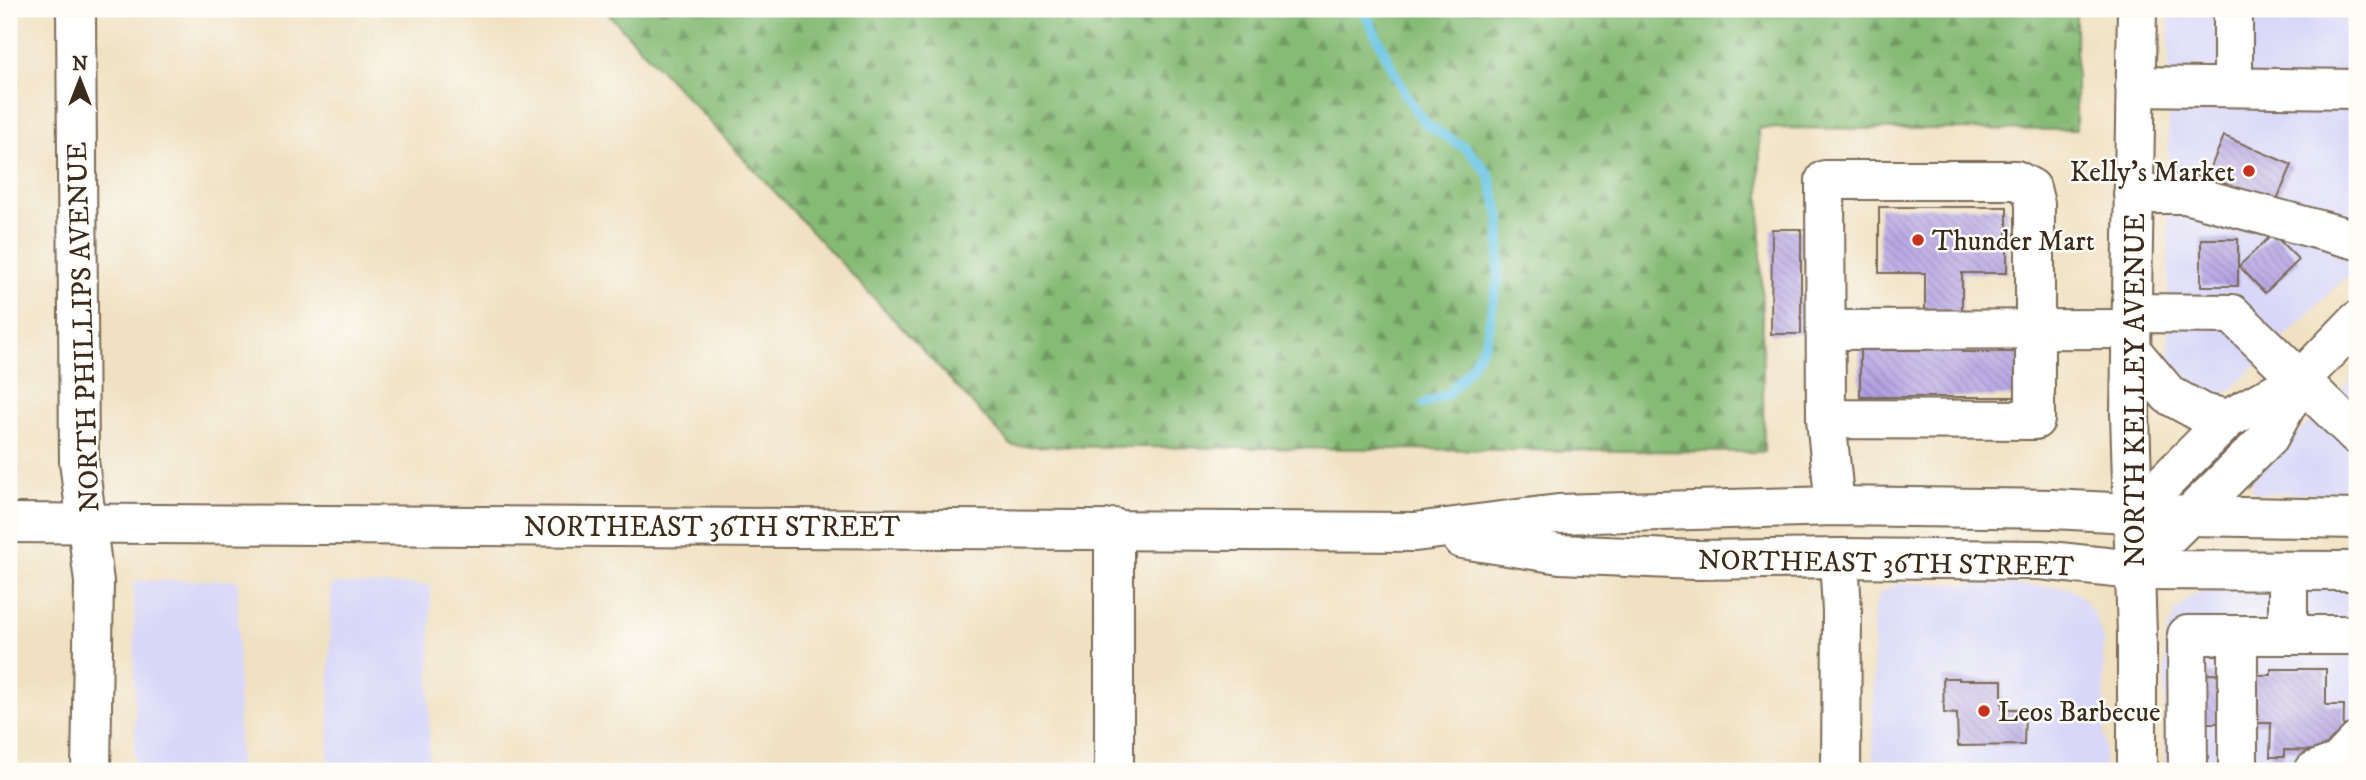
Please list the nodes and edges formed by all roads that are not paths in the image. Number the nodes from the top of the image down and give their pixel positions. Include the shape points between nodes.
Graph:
1 (76, 9) edge
2 (2137, 9) edge
3 (2233, 9) edge
4 (2135, 86) junction
5 (2233, 87) junction
6 (2357, 89) edge
7 (2133, 194) junction
8 (2357, 240) edge
9 (2357, 321) edge
10 (1826, 330) junction
11 (2035, 330) junction
12 (2131, 331) junction
13 (2301, 379) junction
14 (1826, 419) junction
15 (2228, 419) junction
16 (2357, 435) edge
17 (1835, 506) junction
18 (2133, 513) junction
19 (2190, 516) junction
20 (2357, 519) edge
21 (9, 523) edge
22 (87, 523) junction
23 (1114, 528) junction
24 (1415, 532) junction
25 (1839, 558) junction
26 (2134, 570) junction
27 (2357, 571) edge
28 (2288, 572) junction
29 (2238, 635) junction
30 (2288, 635) junction
31 (2357, 635) edge
32 (2357, 742) edge
33 (91, 771) edge
34 (1114, 771) edge
35 (1841, 771) edge
36 (2137, 771) edge
37 (2188, 771) edge
38 (2238, 771) edge
39 (2314, 771) edge

1 - 22 main road, NORTH PHILLIPS AVENUE via 79,461
2 - 4 main road, NORTH KELLEY AVENUE
3 - 5 main road
4 - 5 main road
4 - 7 main road, NORTH KELLEY AVENUE
5 - 6 main road
7 - 8 main road via 2185,194
7 - 12 main road, NORTH KELLEY AVENUE
9 - 13 main road
10 - 11 main road
10 - 11 main road via 1825,180 2016,180 2031,188 2035,204
10 - 14 main road
11 - 12 main road
11 - 14 main road via 2035,420
12 - 13 main road via 2232,314
12 - 15 main road via 2169,395
12 - 18 main road, NORTH KELLEY AVENUE
13 - 15 main road
13 - 16 main road
13 - 19 main road via 2269,437
14 - 17 main road
15 - 18 main road
17 - 18 main road, NORTHEAST 36TH STREET
17 - 24 main road, NORTHEAST 36TH STREET via 1558,514
17 - 25 main road
18 - 19 main road, NORTHEAST 36TH STREET
18 - 26 main road, NORTH KELLEY AVENUE
19 - 20 main road, NORTHEAST 36TH STREET
19 - 26 main road
21 - 22 main road, NORTHEAST 36TH STREET
22 - 23 main road, NORTHEAST 36TH STREET
22 - 33 main road, NORTH PHILLIPS AVENUE via 94,582
23 - 24 main road, NORTHEAST 36TH STREET
23 - 34 main road
24 - 25 main road, NORTHEAST 36TH STREET via 1560,554 1695,560
25 - 26 main road, NORTHEAST 36TH STREET via 2040,560
25 - 35 main road
26 - 28 main road, NORTHEAST 36TH STREET
26 - 36 main road, NORTH KELLEY AVENUE
27 - 28 main road, NORTHEAST 36TH STREET
28 - 30 main road
29 - 30 main road
29 - 37 main road via 2187,635
29 - 38 main road
30 - 31 main road
32 - 39 main road via 2338,762

